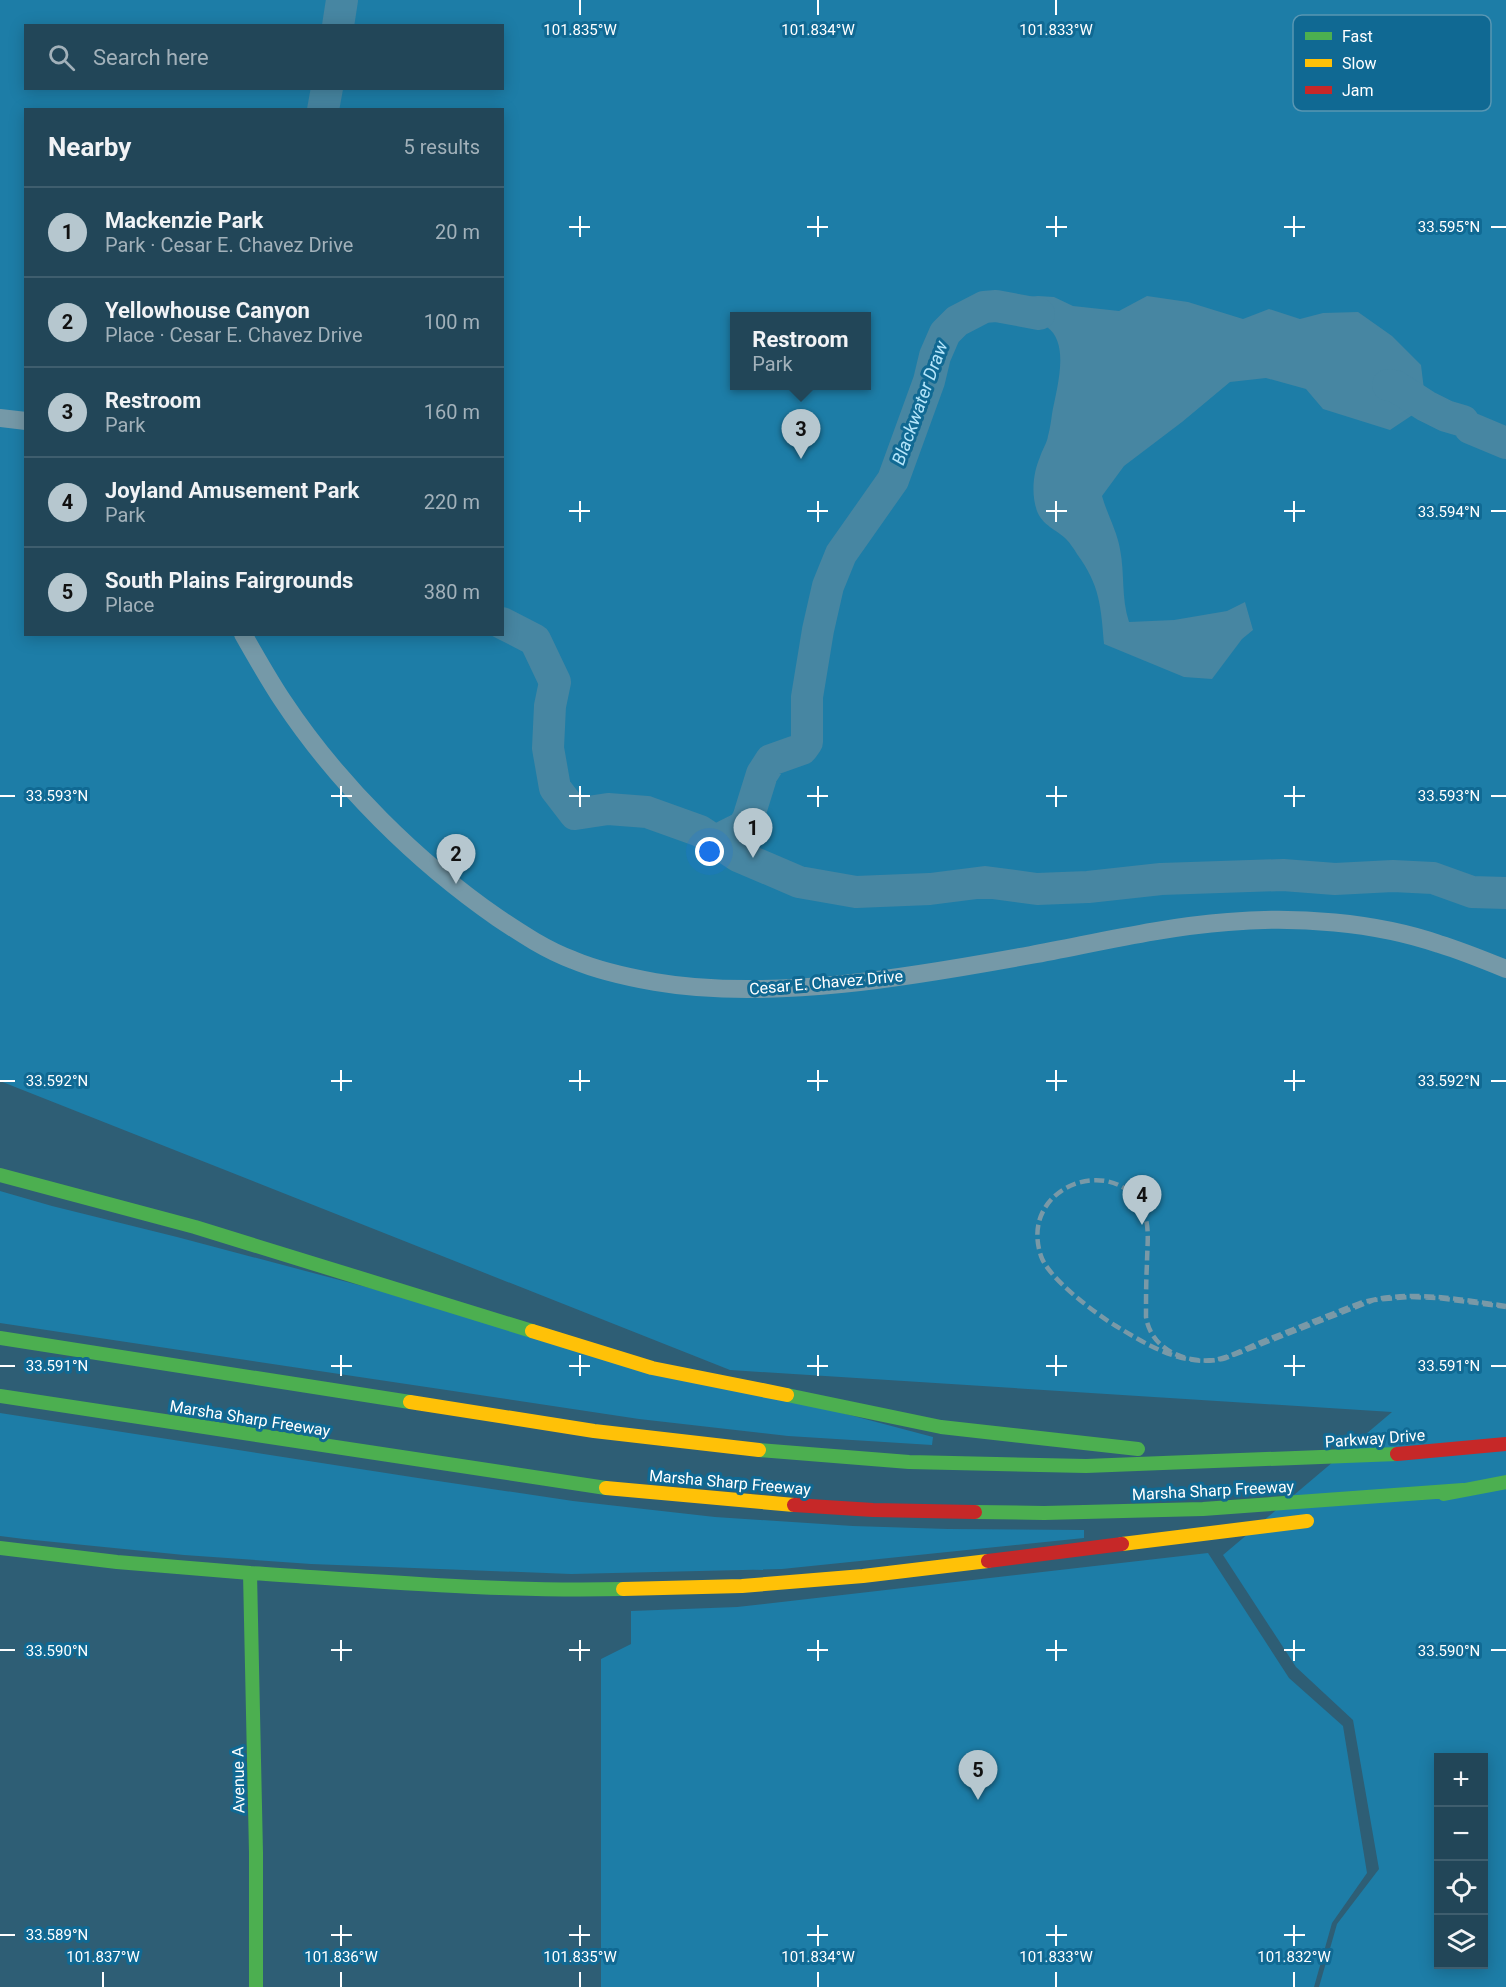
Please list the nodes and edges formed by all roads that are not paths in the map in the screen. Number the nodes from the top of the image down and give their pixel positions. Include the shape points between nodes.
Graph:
1 (0, 418) edge
2 (24, 421) edge
3 (244, 636) edge
4 (1506, 969) edge
5 (0, 1175) edge
6 (0, 1338) edge
7 (0, 1396) edge
8 (1506, 1444) edge
9 (1246, 1461) junction
10 (1506, 1482) edge
11 (1463, 1490) junction
12 (1359, 1511) dead end
13 (1324, 1518) dead end
14 (0, 1548) edge
15 (250, 1573) junction
16 (256, 1987) edge

1 - 2 street
3 - 4 street, Cesar E. Chavez Drive via 284,703 321,752 433,869 544,946 606,972 696,987 791,987 911,974 1191,926 1266,920 1394,932 1437,943
5 - 9 main road via 195,1227 652,1368 941,1427
6 - 9 main road, Marsha Sharp Freeway via 594,1431 739,1448 909,1462 1086,1467
7 - 11 main road, Marsha Sharp Freeway via 588,1486 804,1506 1044,1514 1203,1509
8 - 9 main road, Parkway Drive via 1381,1456
10 - 11 main road
11 - 12 main road
13 - 15 main road via 863,1576 742,1586 584,1590
14 - 15 main road
15 - 16 main road, Avenue A

